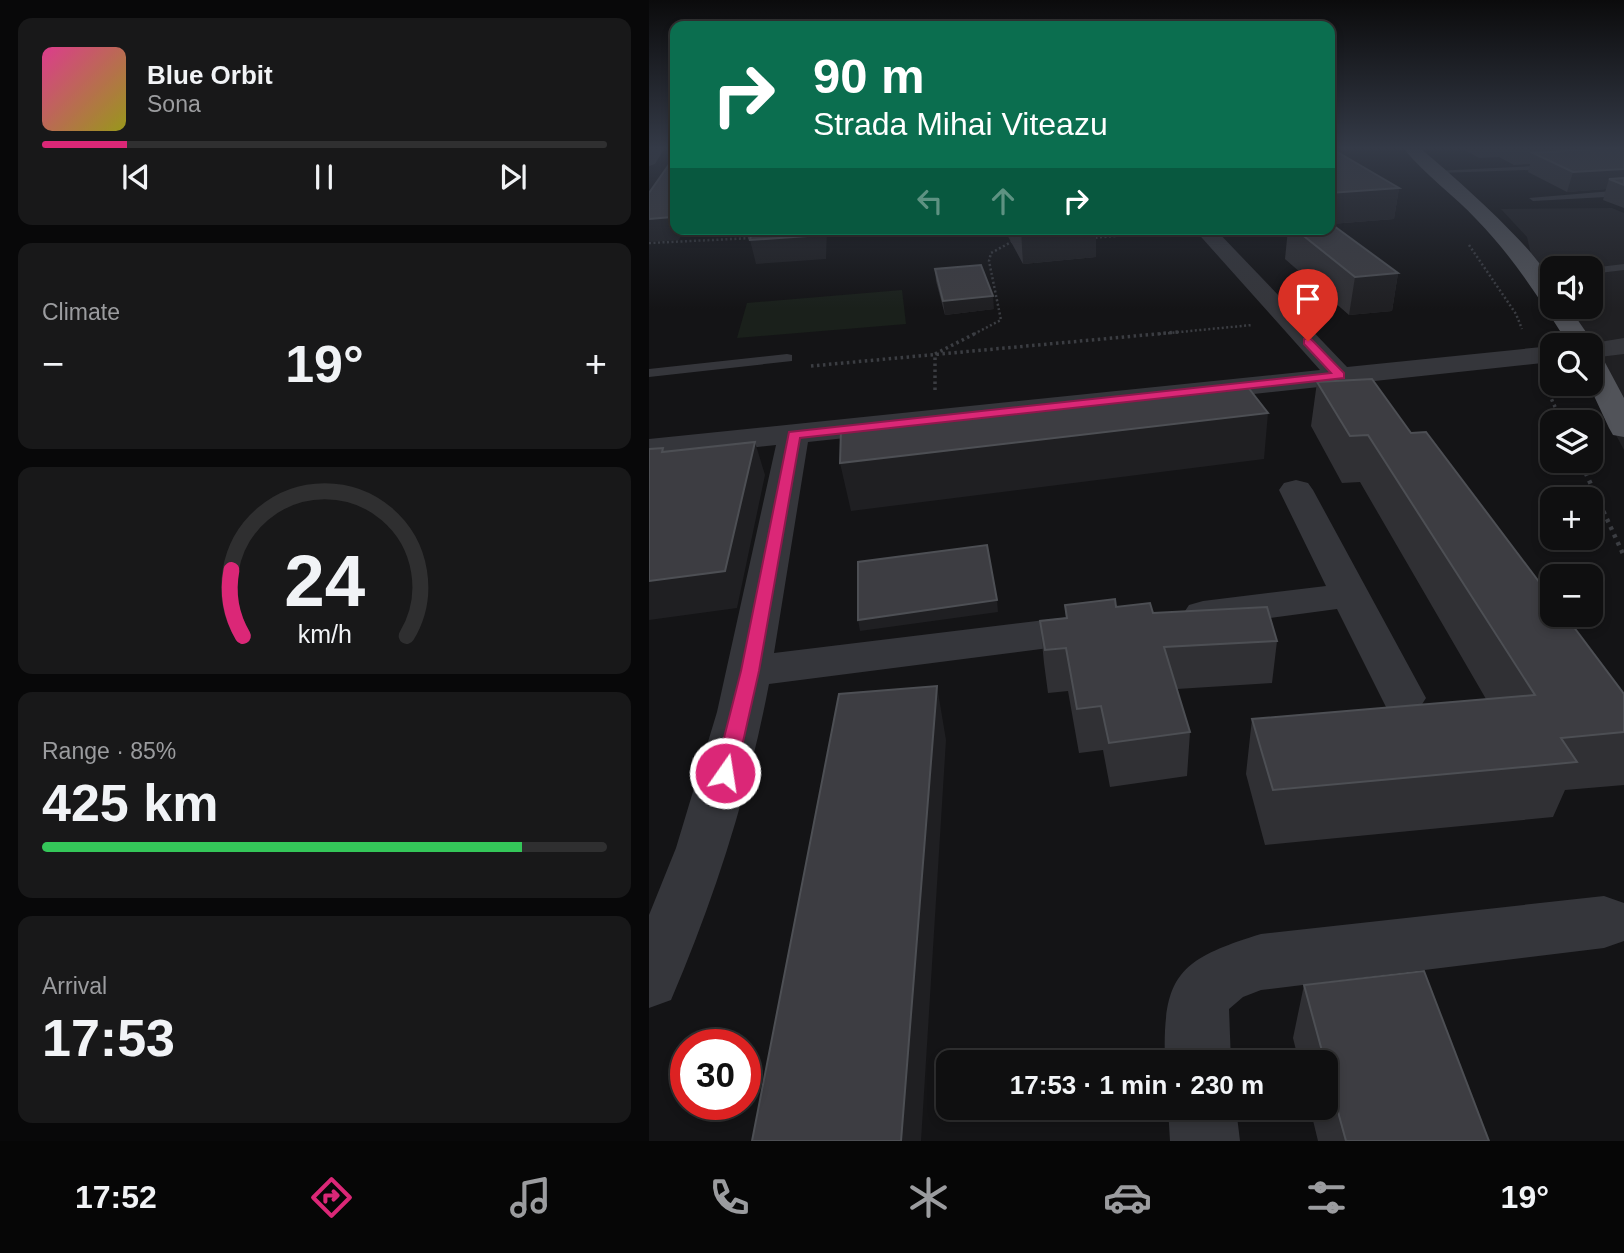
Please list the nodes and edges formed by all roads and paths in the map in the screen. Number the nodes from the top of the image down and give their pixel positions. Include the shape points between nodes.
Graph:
1 (1471, 202) edge
2 (1017, 235) edge
3 (1125, 235) edge
4 (1210, 235) edge
5 (761, 237) edge
6 (1086, 238) dead end
7 (1465, 239) dead end
8 (649, 243) edge
9 (1624, 267) edge
10 (1603, 270) edge
11 (1540, 272) edge
12 (1289, 321) junction
13 (1624, 346) edge
14 (1603, 349) edge
15 (1540, 352) edge
16 (935, 354) junction
17 (1540, 355) edge
18 (787, 358) dead end
19 (772, 360) junction
20 (649, 373) edge
21 (1340, 376) junction
22 (1603, 385) edge
23 (936, 402) dead end
24 (1624, 428) edge
25 (794, 434) junction
26 (649, 449) edge
27 (1586, 473) edge
28 (1296, 490) dead end
29 (1624, 555) edge
30 (1350, 595) junction
31 (750, 671) junction
32 (1403, 698) dead end
33 (1604, 922) dead end
34 (653, 963) edge
35 (1197, 1050) edge
36 (1203, 1120) edge
37 (1205, 1141) edge

1 - 11 main road
2 - 16 path via 1021,236 991,253 989,261 1001,320
3 - 6 path
4 - 12 street
5 - 8 path
7 - 15 path
9 - 10 lane
12 - 16 path
12 - 21 street
13 - 14 street
16 - 19 path via 782,369 773,367
16 - 23 path
17 - 21 street
18 - 19 lane
19 - 20 lane
21 - 25 street
22 - 24 main road
25 - 26 street
25 - 31 street
27 - 29 path
28 - 30 street
30 - 31 street
30 - 32 street
31 - 34 street via 719,798
33 - 35 street via 1261,962 1228,972 1209,983 1198,1000
36 - 37 street

